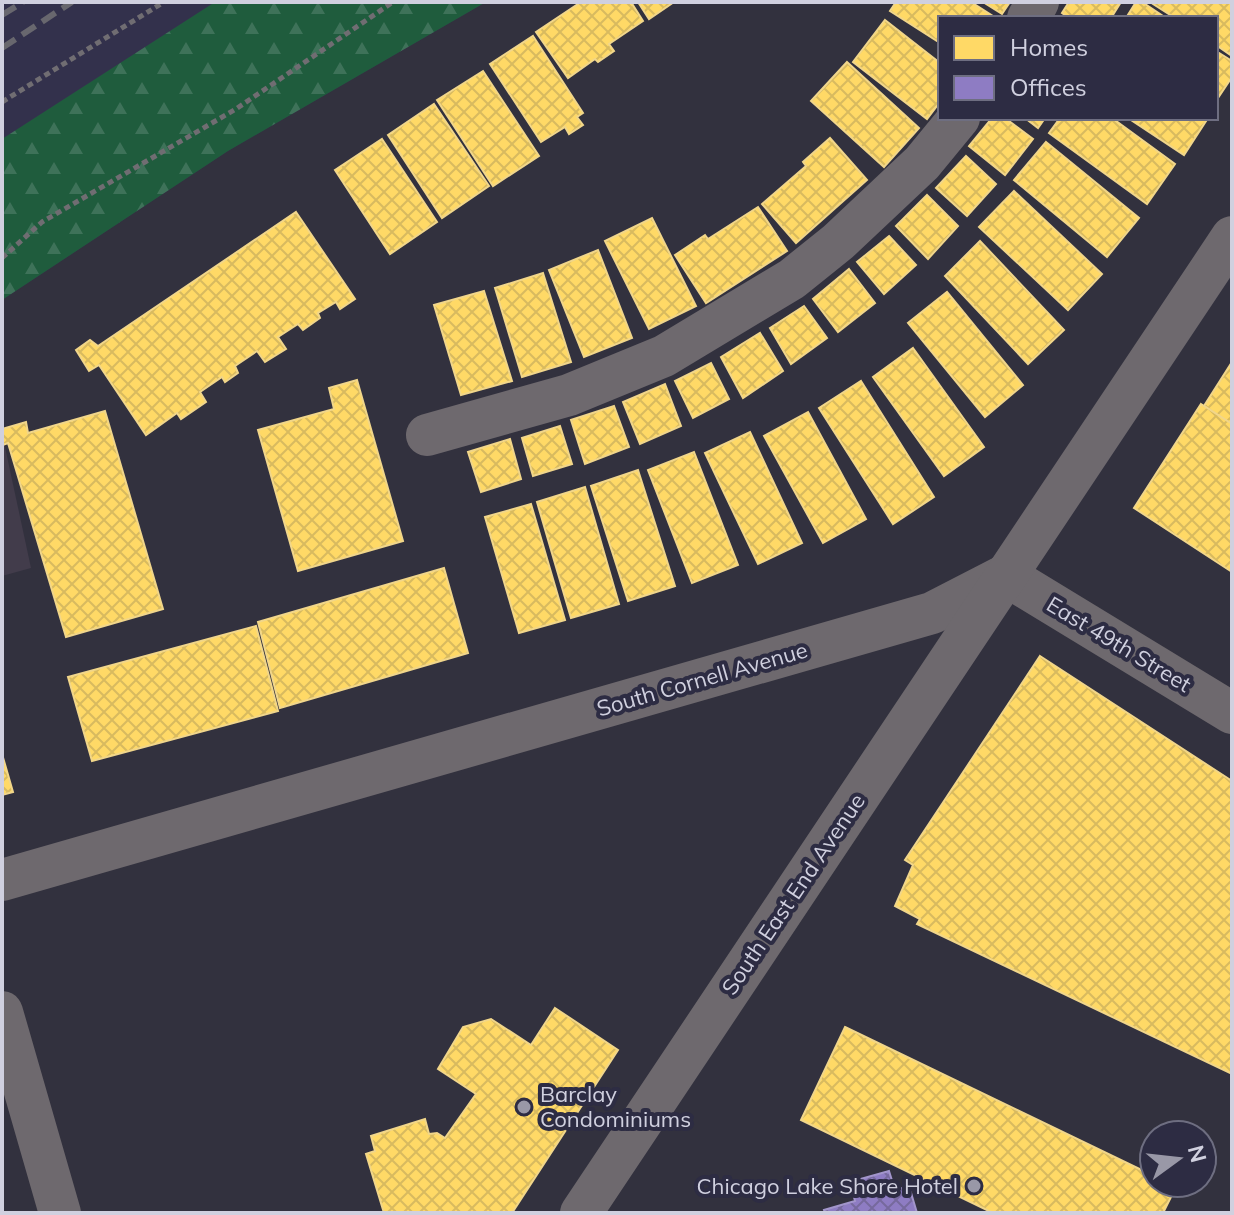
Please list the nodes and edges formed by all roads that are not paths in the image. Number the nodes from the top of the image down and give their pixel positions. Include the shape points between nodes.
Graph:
1 (957, 120) edge
2 (1232, 237) edge
3 (427, 435) dead end
4 (1005, 575) junction
5 (1232, 713) edge
6 (2, 880) edge
7 (2, 1012) edge
8 (60, 1213) edge
9 (581, 1213) edge

1 - 3 street via 922,163 838,242 792,279 664,356 569,395
2 - 4 street, South Cornell Avenue
4 - 5 street, East 49th Street
4 - 6 street, South Cornell Avenue via 932,613
4 - 9 street, South East End Avenue
7 - 8 street

